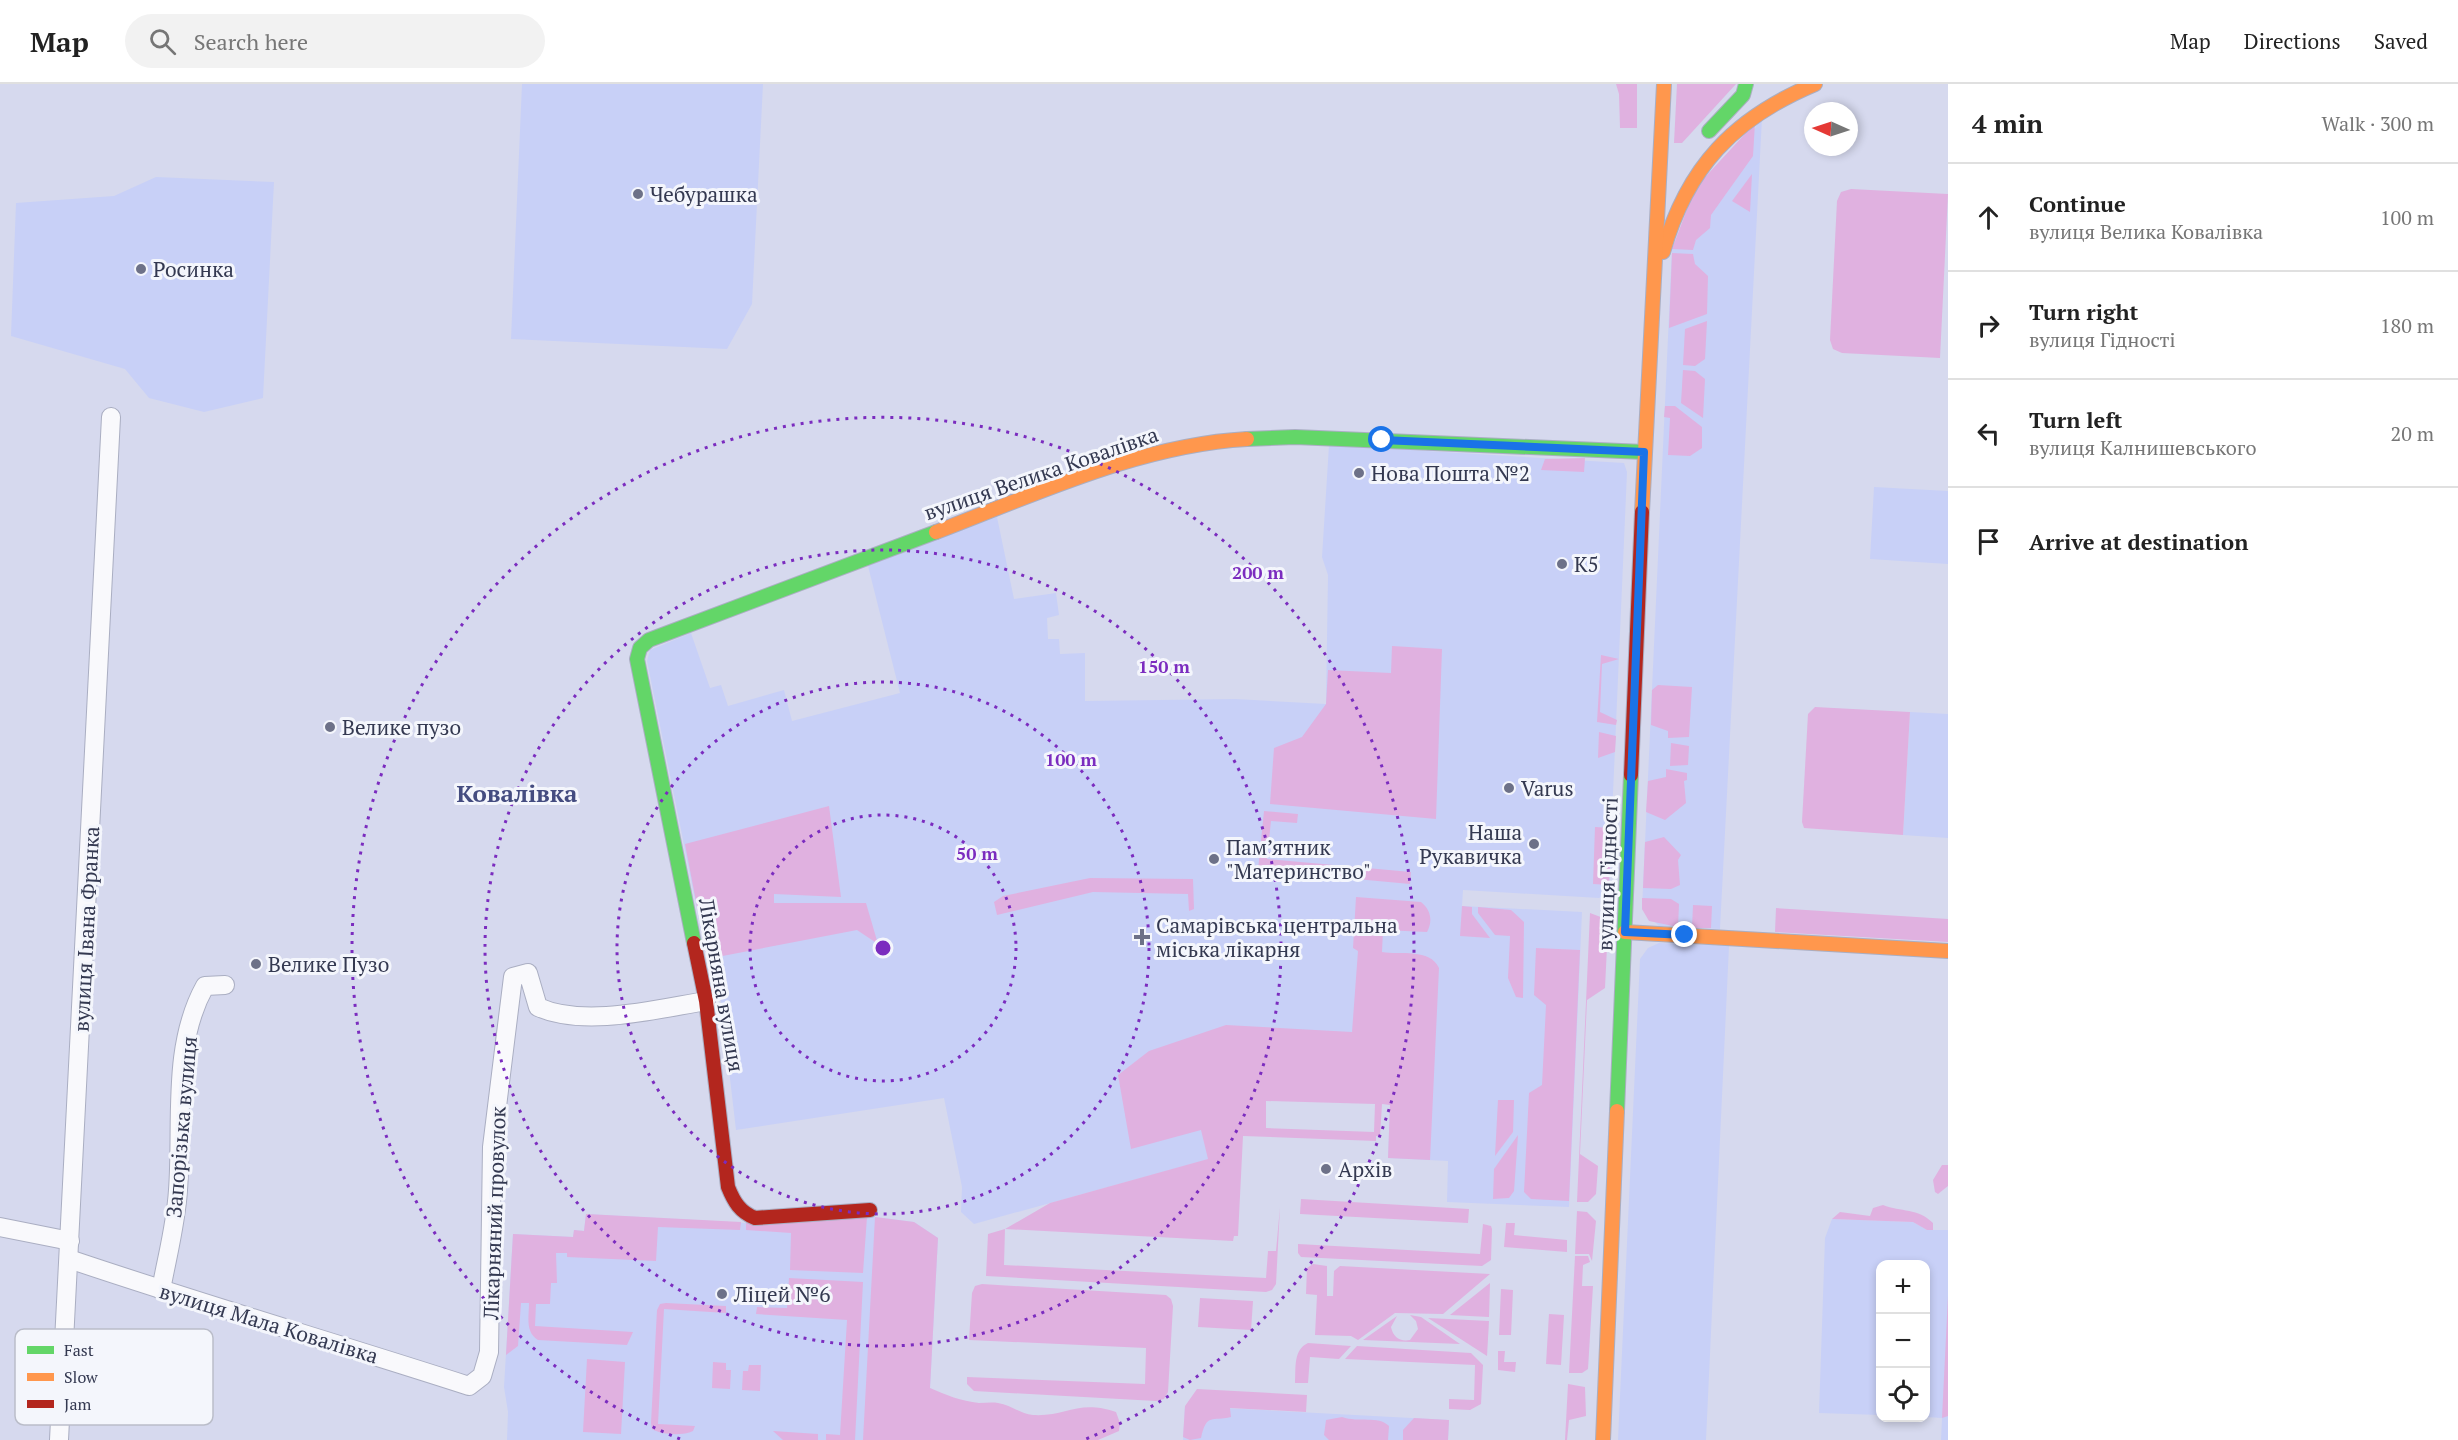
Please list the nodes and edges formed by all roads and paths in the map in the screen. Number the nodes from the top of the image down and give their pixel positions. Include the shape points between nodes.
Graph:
1 (1649, 84) edge
2 (1664, 84) edge
3 (1746, 84) edge
4 (1815, 84) edge
5 (1659, 144) junction
6 (1697, 145) dead end
7 (1677, 181) dead end
8 (1651, 309) junction
9 (111, 417) dead end
10 (1644, 452) junction
11 (649, 640) joint
12 (1625, 932) junction
13 (1948, 951) edge
14 (225, 985) dead end
15 (706, 1001) junction
16 (870, 1210) dead end
17 (0, 1227) edge
18 (70, 1250) junction
19 (160, 1290) junction
20 (65, 1329) edge
21 (469, 1386) joint
22 (60, 1425) edge
23 (59, 1440) edge
24 (1603, 1440) edge

1 - 5 street, вулиця Гідності
2 - 5 street, вулиця Гідності
3 - 6 street via 1732,109
4 - 8 street, вулиця Гідності via 1784,97 1748,120 1696,171 1665,244
5 - 8 street, вулиця Гідності
7 - 8 street, вулиця Гідності via 1665,218
8 - 10 street, вулиця Гідності
9 - 18 street, вулиця Івана Франка
10 - 11 street, вулиця Велика Ковалівка via 1295,436 1186,446 1044,491
10 - 12 street, вулиця Гідності
11 - 15 street, Лікарняна вулиця via 640,648 637,659
12 - 13 street
12 - 24 street, вулиця Гідності
14 - 19 street, Запорізька вулиця via 205,986 193,1007 182,1062 178,1191
15 - 16 street, Лікарняна вулиця via 728,1187 734,1203 743,1214 755,1218
15 - 21 street, Лікарняний провулок via 628,1013 553,1014 538,1007 528,973 513,978 492,1148 489,1352 482,1376
17 - 18 street, вулиця Мала Ковалівка
18 - 19 street, вулиця Мала Ковалівка
18 - 20 street, вулиця Івана Франка
19 - 21 street, вулиця Мала Ковалівка
22 - 23 street, вулиця Івана Франка

